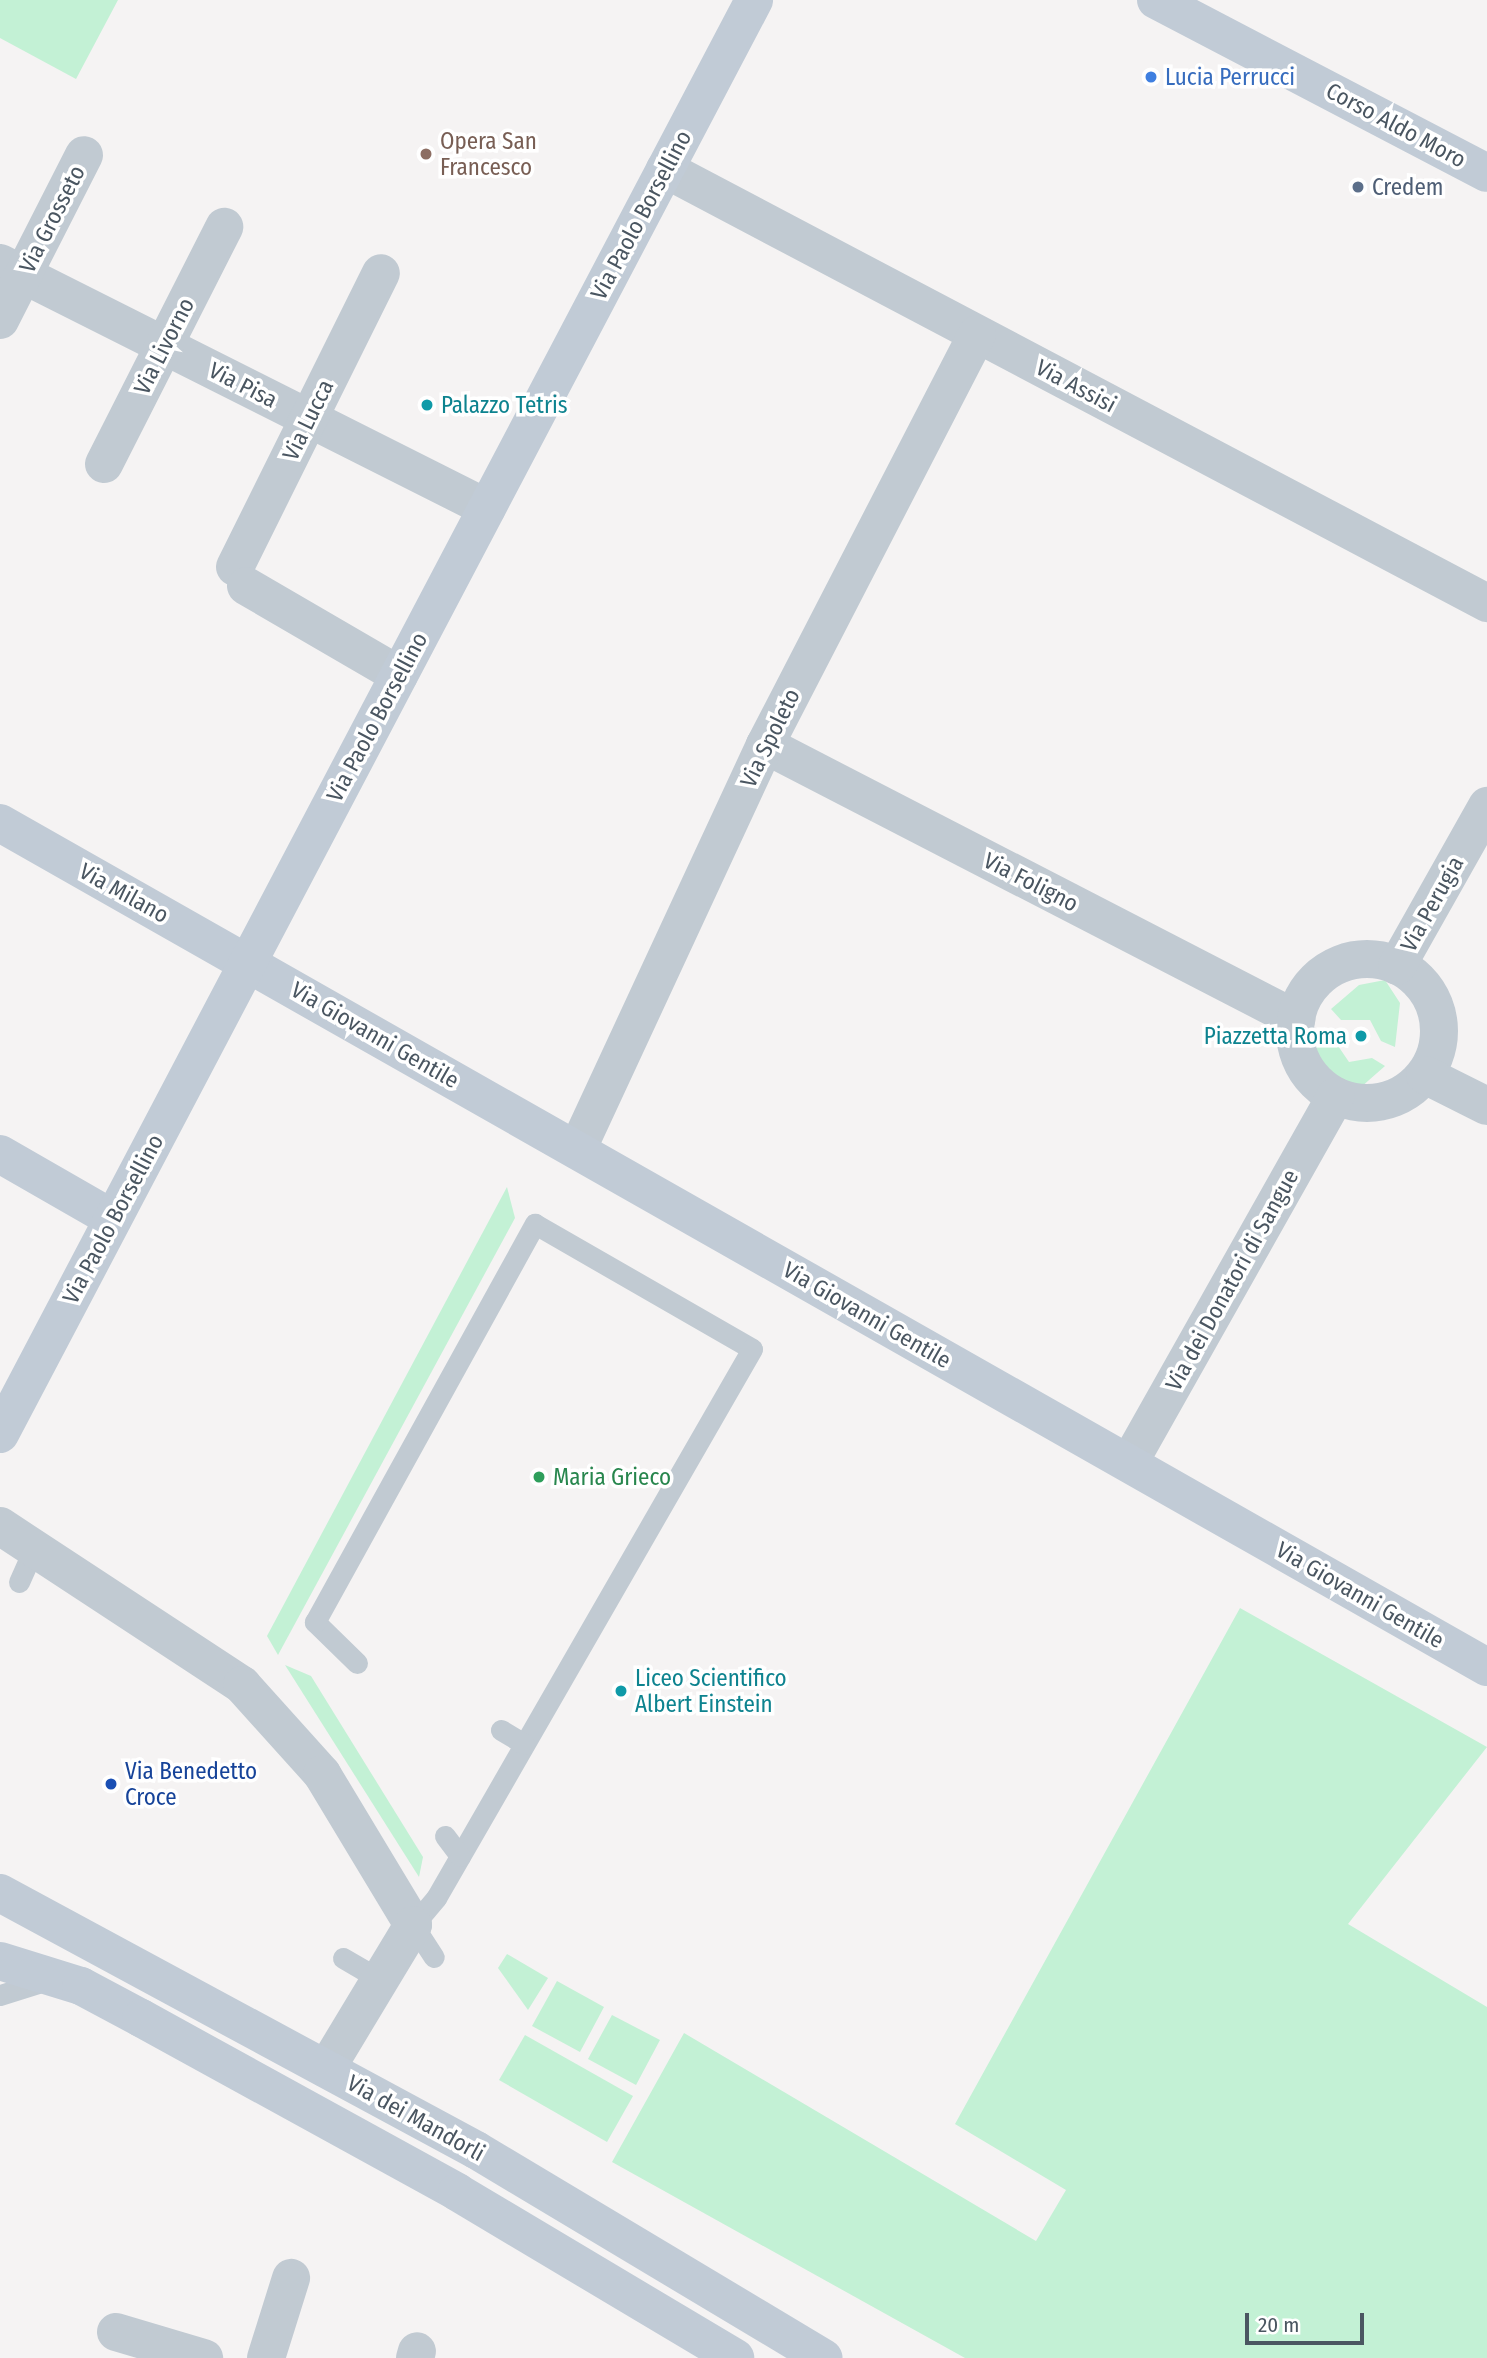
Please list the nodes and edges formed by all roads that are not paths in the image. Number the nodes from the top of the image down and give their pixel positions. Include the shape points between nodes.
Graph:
1 (754, 0) edge
2 (1156, 0) edge
3 (84, 155) dead end
4 (665, 169) junction
5 (1487, 173) edge
6 (224, 227) dead end
7 (12, 269) edge
8 (381, 273) dead end
9 (0, 320) edge
10 (977, 334) junction
11 (164, 345) junction
12 (309, 419) junction
13 (104, 464) dead end
14 (487, 508) junction
15 (1487, 603) edge
16 (399, 675) junction
17 (765, 745) junction
18 (1487, 806) edge
19 (0, 823) edge
20 (248, 963) junction
21 (1398, 966) junction
22 (1296, 1018) junction
23 (1425, 1075) junction
24 (1336, 1096) junction
25 (1487, 1106) edge
26 (577, 1150) junction
27 (0, 1154) edge
28 (113, 1219) junction
29 (0, 1434) edge
30 (1129, 1463) junction
31 (0, 1526) edge
32 (358, 1663) dead end
33 (1487, 1667) edge
34 (501, 1730) dead end
35 (524, 1744) junction
36 (445, 1836) dead end
37 (460, 1856) junction
38 (0, 1893) edge
39 (412, 1925) junction
40 (102, 1946) junction
41 (433, 1957) dead end
42 (343, 1958) dead end
43 (0, 1961) edge
44 (379, 1979) junction
45 (69, 1982) junction
46 (0, 1995) edge
47 (326, 2069) junction
48 (304, 2108) junction
49 (291, 2278) dead end
50 (116, 2332) dead end
51 (204, 2358) edge
52 (266, 2358) edge
53 (735, 2358) edge
54 (822, 2358) edge

1 - 4 street, Via Paolo Borsellino
2 - 5 street, Corso Aldo Moro
3 - 7 street, Via Grosseto
4 - 10 street, Via Assisi
4 - 14 street, Via Paolo Borsellino
6 - 11 street, Via Livorno
7 - 9 street, Via Grosseto
7 - 11 street, Via Pisa
8 - 12 street, Via Lucca
10 - 15 street, Via Assisi
10 - 17 street, Via Spoleto
11 - 12 street, Via Pisa
11 - 13 street, Via Livorno
12 - 14 street, Via Pisa
12 - 16 street, Via Lucca via 241,577
14 - 16 street, Via Paolo Borsellino
16 - 20 street, Via Paolo Borsellino
17 - 22 street, Via Foligno
17 - 26 street, Via Spoleto
18 - 21 street, Via Perugia
19 - 20 street, Via Milano
20 - 26 street, Via Giovanni Gentile
20 - 28 street, Via Paolo Borsellino
21 - 22 street via 1376,960 1334,968 1316,980
21 - 23 street via 1429,994 1437,1014 1436,1056
22 - 24 street via 1303,1064
23 - 24 street via 1384,1101
23 - 25 street
24 - 30 street, Via dei Donatori di Sangue
26 - 30 street, Via Giovanni Gentile
27 - 28 street
28 - 29 street, Via Paolo Borsellino
30 - 33 street, Via Giovanni Gentile
31 - 39 street via 26,1566 242,1685 322,1774
32 - 35 lane via 314,1622 535,1224 752,1349
34 - 35 lane
35 - 37 lane
36 - 37 lane
37 - 39 lane
38 - 40 street, Via dei Mandorli
39 - 41 lane
39 - 44 street
40 - 45 lane
40 - 47 street, Via dei Mandorli
42 - 44 lane
43 - 45 street, Via dei Mandorli
44 - 47 street
45 - 46 lane
45 - 48 street, Via dei Mandorli
47 - 48 lane
47 - 54 street, Via dei Mandorli via 476,2150
48 - 53 street, Via dei Mandorli
49 - 52 street
50 - 51 street

